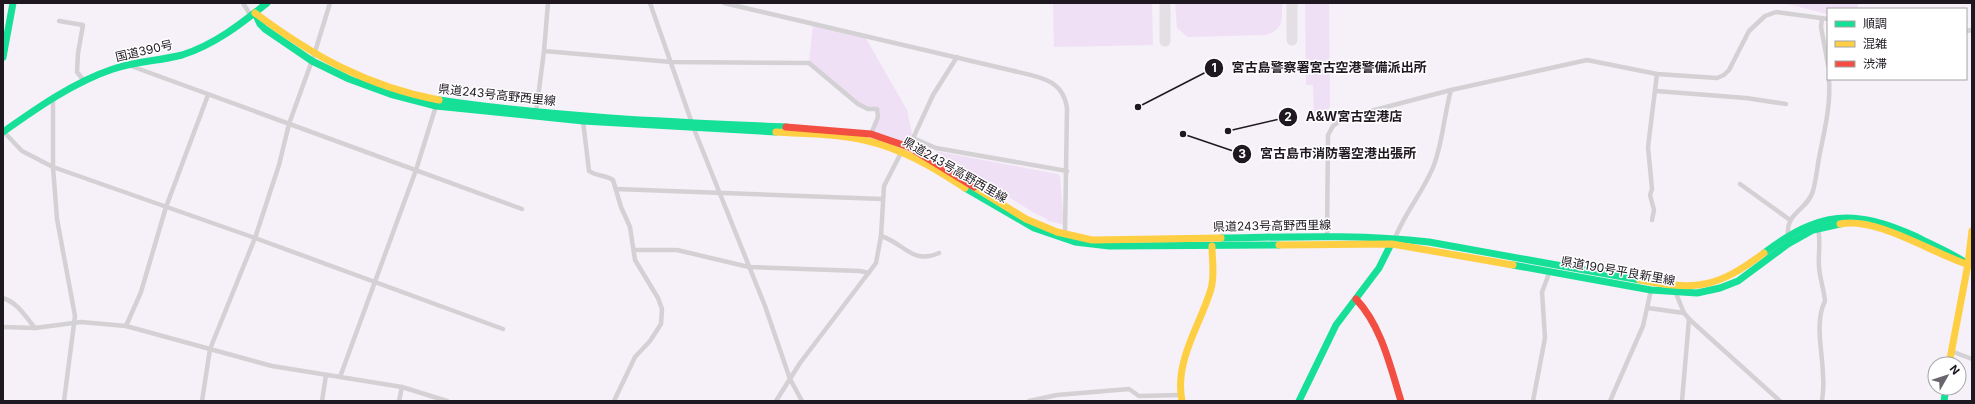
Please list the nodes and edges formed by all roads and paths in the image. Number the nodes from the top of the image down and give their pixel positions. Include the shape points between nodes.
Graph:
1 (13, 3) edge
2 (243, 3) edge
3 (267, 3) edge
4 (330, 3) edge
5 (548, 3) edge
6 (650, 3) edge
7 (724, 3) edge
8 (253, 14) junction
9 (1822, 18) junction
10 (1827, 19) edge
11 (59, 21) dead end
12 (544, 51) junction
13 (3, 57) edge
14 (957, 57) junction
15 (313, 58) junction
16 (1827, 59) edge
17 (671, 62) junction
18 (128, 64) junction
19 (1657, 74) junction
20 (1829, 80) edge
21 (85, 82) junction
22 (1451, 90) junction
23 (1656, 91) junction
24 (208, 96) junction
25 (53, 100) junction
26 (1786, 104) dead end
27 (436, 106) junction
28 (536, 114) junction
29 (583, 121) junction
30 (289, 124) junction
31 (693, 126) junction
32 (3, 131) edge
33 (871, 134) junction
34 (913, 138) junction
35 (906, 149) junction
36 (53, 167) junction
37 (416, 170) junction
38 (1067, 171) junction
39 (1740, 184) dead end
40 (616, 189) junction
41 (721, 194) junction
42 (882, 199) junction
43 (166, 207) junction
44 (522, 209) dead end
45 (1652, 220) dead end
46 (1790, 220) junction
47 (1818, 228) junction
48 (1972, 231) edge
49 (1065, 234) junction
50 (881, 236) junction
51 (1788, 236) junction
52 (1327, 237) junction
53 (255, 238) junction
54 (1393, 241) junction
55 (1212, 246) junction
56 (634, 250) junction
57 (939, 253) dead end
58 (1972, 257) edge
59 (1970, 265) edge
60 (749, 267) junction
61 (1550, 271) junction
62 (869, 273) junction
63 (376, 282) junction
64 (1651, 290) junction
65 (1675, 290) junction
66 (3, 298) edge
67 (1356, 299) junction
68 (1648, 308) junction
69 (1684, 314) junction
70 (1689, 319) junction
71 (75, 322) junction
72 (126, 326) junction
73 (3, 327) edge
74 (35, 328) junction
75 (503, 330) dead end
76 (210, 349) junction
77 (1951, 351) junction
78 (1950, 356) edge
79 (1972, 359) edge
80 (326, 375) junction
81 (340, 377) junction
82 (790, 379) junction
83 (402, 387) junction
84 (1181, 398) edge
85 (64, 401) edge
86 (202, 401) edge
87 (322, 401) edge
88 (399, 401) edge
89 (448, 401) edge
90 (614, 401) edge
91 (776, 401) edge
92 (802, 401) edge
93 (1029, 401) edge
94 (1299, 401) edge
95 (1401, 401) edge
96 (1533, 401) edge
97 (1610, 401) edge
98 (1682, 401) edge
99 (1780, 401) edge
100 (1822, 401) edge

1 - 13 main road
2 - 8 street
3 - 8 main road, 国道390号
4 - 15 street
5 - 12 street
6 - 17 street
7 - 14 street
8 - 15 main road, 県道243号高野西里線 via 265,29
8 - 18 main road, 国道390号 via 229,33 200,49 168,58
9 - 10 street
9 - 16 street
9 - 19 street via 1776,12 1765,16 1749,31 1729,70 1717,78
11 - 21 street via 83,25 77,72
12 - 17 street
12 - 28 street
14 - 34 street via 933,95
14 - 38 street via 1043,79 1057,85 1064,95 1067,108
15 - 27 main road, 県道243号高野西里線 via 369,87
15 - 28 main road, 県道243号高野西里線 via 369,81 422,97
15 - 30 street
17 - 31 street
17 - 33 street via 809,63 858,104 868,110 878,110
18 - 21 main road, 国道390号
18 - 24 street
19 - 22 street via 1587,60
19 - 23 street
20 - 46 street via 1826,125 1813,192 1809,201
21 - 25 main road, 国道390号
22 - 52 street via 1344,118 1333,126 1328,135 1326,150
22 - 54 street via 1434,164
23 - 26 street
23 - 45 street via 1648,147 1652,190 1650,194 1654,210
24 - 30 street
24 - 43 street
25 - 32 main road, 国道390号
25 - 36 street
27 - 28 main road, 県道243号高野西里線
27 - 37 street
28 - 29 main road, 県道243号高野西里線
28 - 31 main road, 県道243号高野西里線
29 - 31 main road, 県道243号高野西里線
29 - 40 street via 589,171 613,180
30 - 37 street
30 - 53 street via 279,165
31 - 33 main road, 県道243号高野西里線 via 806,128
31 - 35 main road, 県道243号高野西里線 via 854,137
31 - 41 street
32 - 36 street via 22,151
33 - 35 main road, 県道243号高野西里線
34 - 35 street
34 - 38 street via 936,148
35 - 42 street via 884,186
35 - 49 main road, 県道243号高野西里線 via 1026,219
35 - 55 main road, 県道243号高野西里線 via 1023,223 1054,237 1093,245
36 - 43 street
36 - 71 street via 57,219
37 - 44 street
37 - 63 street
38 - 49 street
39 - 46 street
40 - 41 street
40 - 56 street via 630,227
41 - 42 street
41 - 60 street
42 - 50 street
43 - 53 street
43 - 72 street via 141,292
46 - 51 street via 1787,227
47 - 59 main road, 県道190号平良新里線 via 1845,223 1868,225
47 - 65 main road, 県道190号平良新里線 via 1796,238 1728,285 1697,293
47 - 100 street via 1819,264 1825,301 1820,335
48 - 59 main road
49 - 52 main road, 県道243号高野西里線 via 1092,240 1113,241
50 - 57 street via 920,257 931,257
50 - 62 street via 876,263
51 - 59 main road, 県道190号平良新里線 via 1822,220 1835,217 1865,218 1907,232
51 - 65 main road, 県道190号平良新里線 via 1747,267 1727,278 1715,283
52 - 54 main road, 県道243号高野西里線
53 - 63 street
53 - 76 street
54 - 55 main road, 県道243号高野西里線
54 - 61 main road, 県道190号平良新里線
54 - 65 main road, 県道190号平良新里線
54 - 67 main road via 1379,268
55 - 84 main road via 1211,288 1182,368 1179,386
56 - 60 street via 678,250
56 - 90 street via 636,260 658,298 662,309 661,324 635,357
58 - 59 main road
59 - 77 main road
60 - 62 street
60 - 82 street via 779,343
61 - 64 main road, 県道190号平良新里線
61 - 96 street via 1542,292 1545,338
62 - 82 street via 824,330
63 - 75 street
63 - 81 street
64 - 65 main road, 県道190号平良新里線
64 - 68 street
65 - 69 street
66 - 74 street via 16,305
67 - 94 main road via 1336,325
67 - 95 main road via 1367,310 1374,324
68 - 69 street
68 - 97 street
69 - 70 street
70 - 98 street
70 - 99 street
71 - 72 street
71 - 74 street
71 - 85 street
72 - 76 street
73 - 74 street
76 - 80 street via 272,366
76 - 86 street
77 - 78 main road
77 - 79 street
80 - 81 street
80 - 87 street
81 - 83 street
82 - 91 street
82 - 92 street
83 - 88 street
83 - 89 street
84 - 93 street via 1138,396 1129,390

